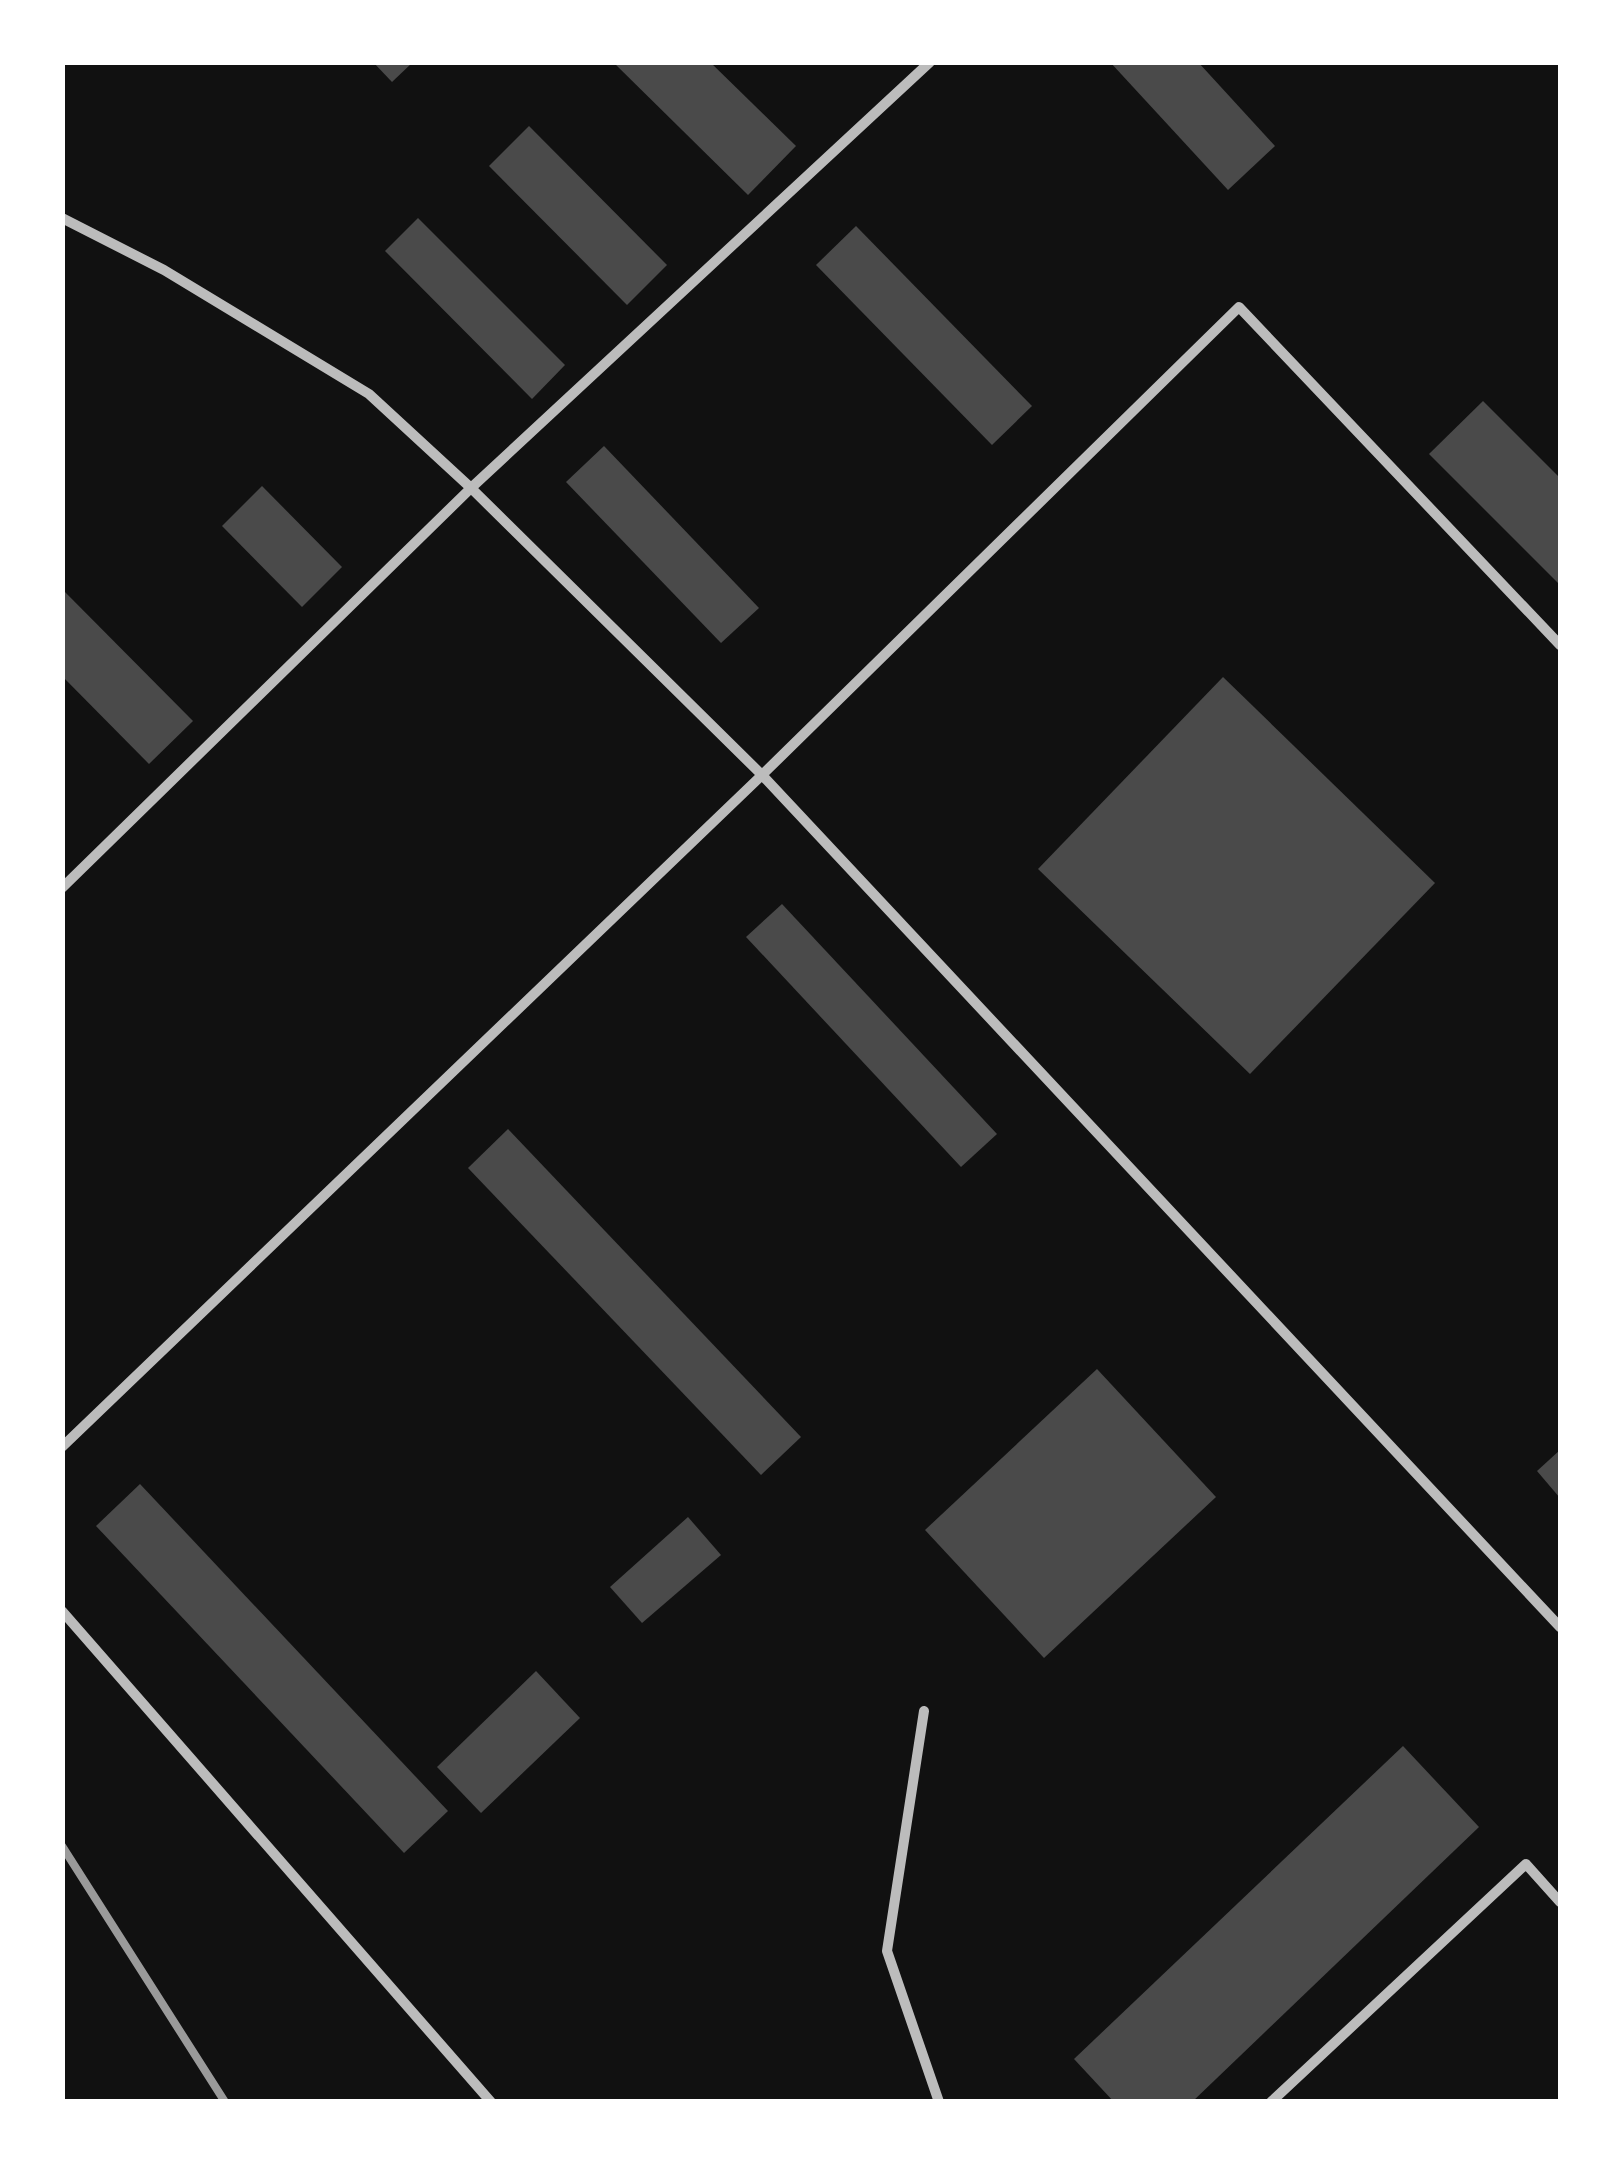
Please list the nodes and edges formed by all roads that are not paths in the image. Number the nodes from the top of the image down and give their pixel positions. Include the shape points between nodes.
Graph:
1 (930, 62) edge
2 (62, 218) edge
3 (472, 488) junction
4 (1560, 644) edge
5 (762, 775) junction
6 (62, 888) edge
7 (62, 1447) edge
8 (62, 1611) edge
9 (1560, 1627) edge
10 (924, 1711) dead end
11 (1560, 1902) edge
12 (491, 2102) edge
13 (938, 2102) edge
14 (1271, 2102) edge

1 - 3 street
2 - 3 street via 164,270 369,394
3 - 5 street
3 - 6 street
4 - 5 street via 1239,307
5 - 7 street
5 - 9 street
8 - 12 street
10 - 13 street via 887,1951
11 - 14 street via 1526,1864

